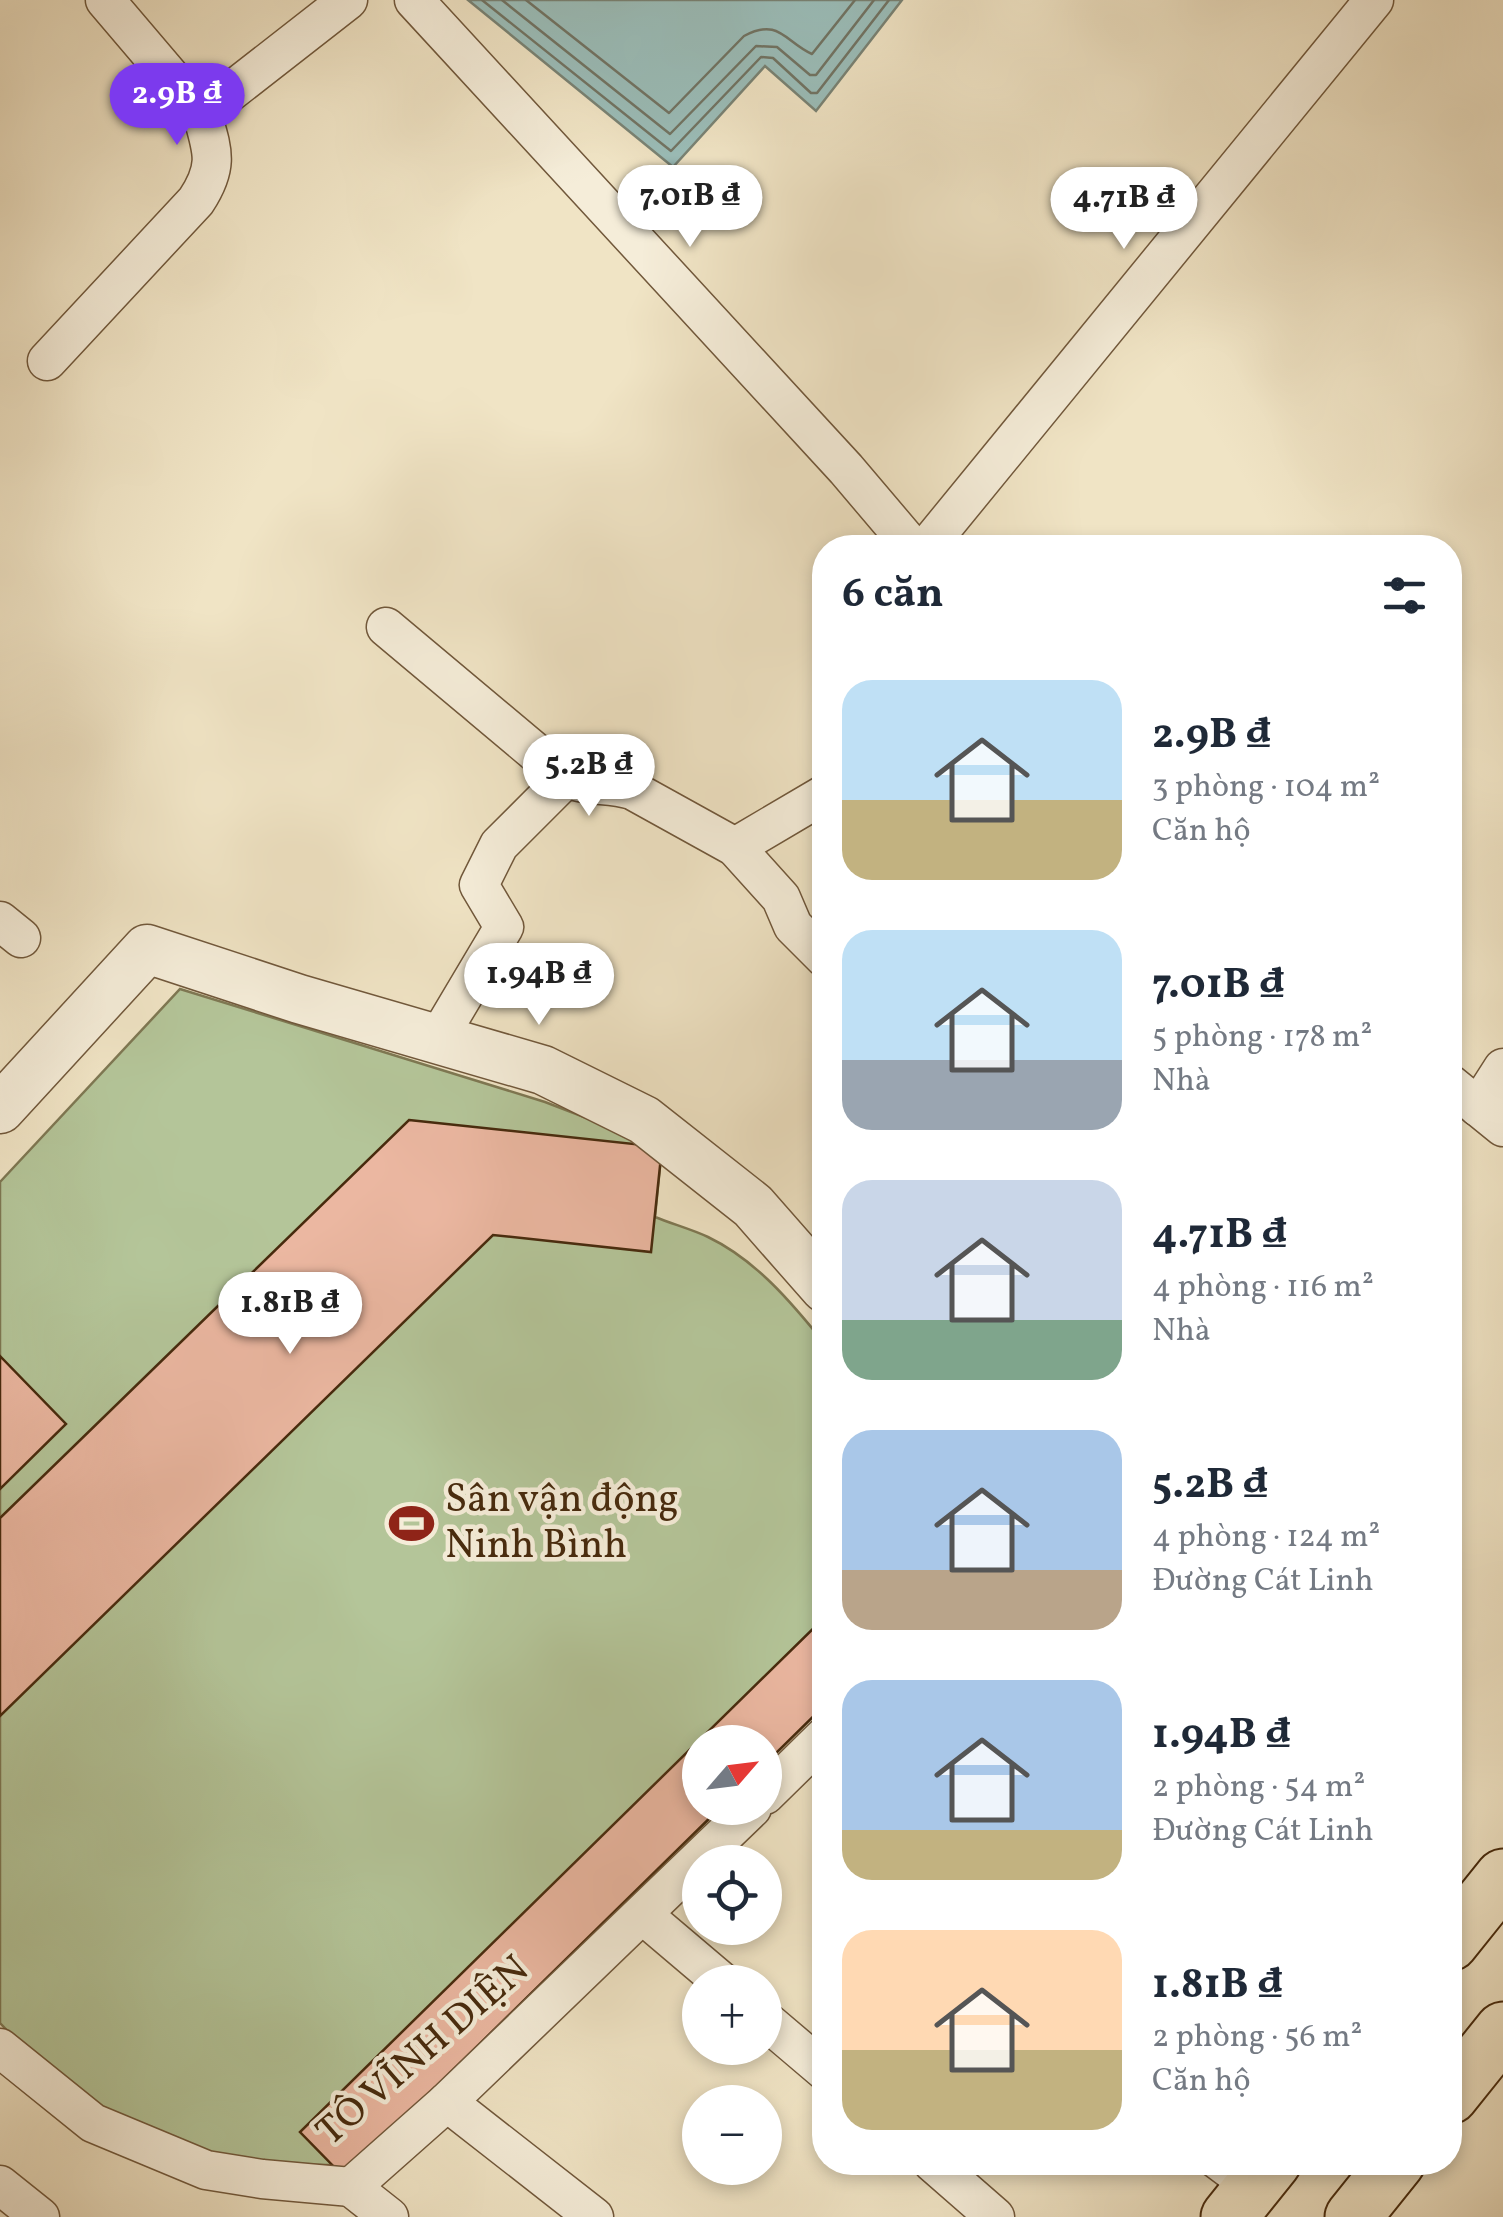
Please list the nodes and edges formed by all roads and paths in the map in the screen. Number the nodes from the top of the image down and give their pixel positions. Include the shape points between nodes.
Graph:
1 (105, 0) edge
2 (348, 0) edge
3 (414, 0) edge
4 (1374, 0) edge
5 (202, 114) junction
6 (47, 361) dead end
7 (902, 535) edge
8 (937, 535) edge
9 (386, 627) dead end
10 (566, 778) junction
11 (812, 802) edge
12 (735, 847) junction
13 (812, 945) edge
14 (438, 1038) junction
15 (1503, 1068) edge
16 (1477, 1106) edge
17 (0, 1109) edge
18 (812, 1273) edge
19 (812, 1749) edge
20 (782, 1778) edge
21 (735, 1825) edge
22 (1503, 1877) edge
23 (643, 1915) junction
24 (1462, 1928) edge
25 (702, 1965) edge
26 (1503, 2030) edge
27 (782, 2034) edge
28 (0, 2048) edge
29 (812, 2060) edge
30 (1462, 2081) edge
31 (447, 2102) junction
32 (947, 2175) edge
33 (1225, 2175) edge
34 (1387, 2175) edge
35 (0, 2184) edge
36 (351, 2186) junction
37 (1250, 2191) edge
38 (40, 2217) edge
39 (388, 2217) edge
40 (594, 2217) edge
41 (995, 2217) edge
42 (1353, 2217) edge

1 - 5 street
2 - 5 street
3 - 7 street
4 - 8 street
5 - 6 street via 212,151 210,180
9 - 10 street
10 - 12 street via 632,790
10 - 14 street via 499,845 479,885 504,927
11 - 12 street
12 - 13 street via 782,898 794,926
14 - 17 street via 147,950
14 - 18 street via 543,1070 644,1120 753,1206
15 - 16 street
19 - 20 street
21 - 23 street, TÔ VĨNH DIỆN
22 - 24 highway
23 - 25 street
23 - 31 street, TÔ VĨNH DIỆN
26 - 30 highway
27 - 29 street
28 - 36 street, TÔ VĨNH DIỆN via 92,2123 206,2170
31 - 36 street, TÔ VĨNH DIỆN
31 - 40 street
32 - 41 street
33 - 37 lane
34 - 42 highway
35 - 38 street
36 - 39 street

